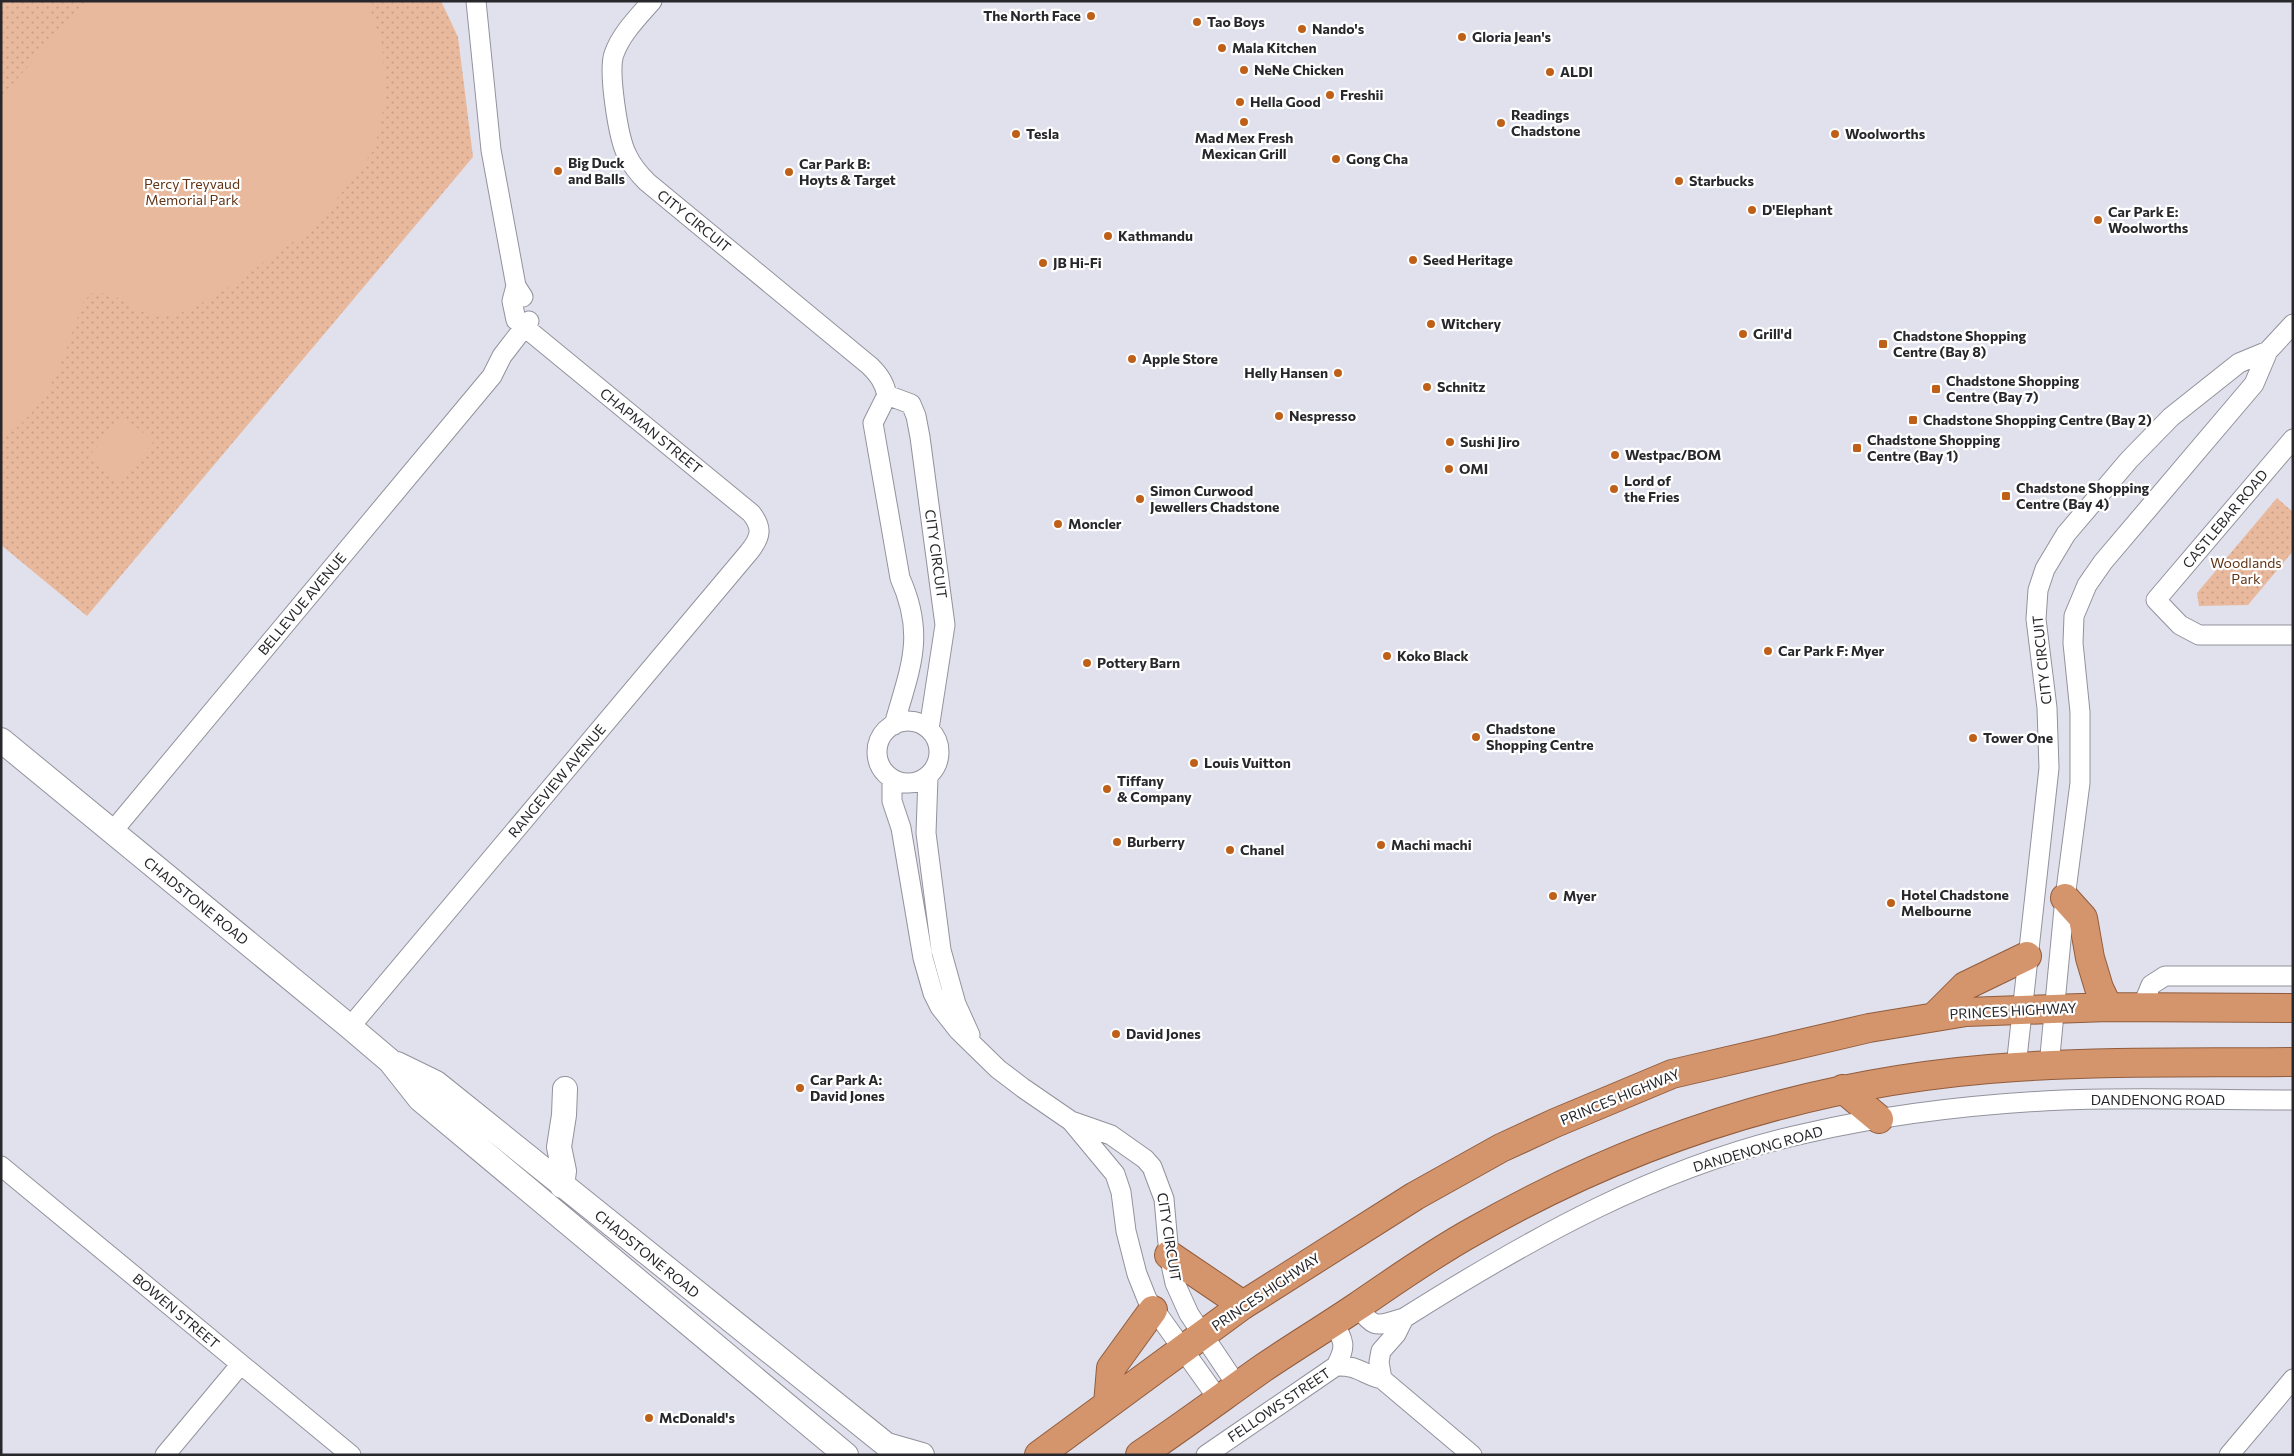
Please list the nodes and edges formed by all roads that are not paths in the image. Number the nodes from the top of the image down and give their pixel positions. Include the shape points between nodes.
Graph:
1 (652, 1) edge
2 (474, 5) edge
3 (2293, 324) edge
4 (529, 328) junction
5 (2268, 351) junction
6 (887, 395) junction
7 (2293, 439) edge
8 (761, 532) joint
9 (2293, 635) edge
10 (894, 725) junction
11 (929, 729) junction
12 (1, 740) edge
13 (928, 777) junction
14 (892, 779) junction
15 (112, 832) junction
16 (2065, 898) junction
17 (2027, 956) junction
18 (2293, 976) edge
19 (2108, 1007) junction
20 (2142, 1007) junction
21 (2054, 1008) junction
22 (2293, 1008) edge
23 (2020, 1009) junction
24 (1936, 1016) junction
25 (350, 1027) junction
26 (985, 1056) junction
27 (390, 1061) junction
28 (2293, 1062) edge
29 (2049, 1066) junction
30 (2016, 1067) junction
31 (565, 1089) dead end
32 (1843, 1089) junction
33 (2293, 1100) edge
34 (1879, 1119) junction
35 (1071, 1120) junction
36 (1, 1166) edge
37 (562, 1186) junction
38 (1169, 1255) junction
39 (1243, 1305) junction
40 (1358, 1306) junction
41 (1153, 1310) junction
42 (1404, 1318) junction
43 (1333, 1322) junction
44 (1192, 1343) junction
45 (241, 1364) junction
46 (1336, 1366) junction
47 (2293, 1378) edge
48 (1382, 1380) junction
49 (1228, 1393) junction
50 (1108, 1404) junction
51 (893, 1450) edge
52 (1142, 1454) edge
53 (166, 1455) edge
54 (351, 1455) edge
55 (846, 1455) edge
56 (922, 1455) edge
57 (1039, 1455) edge
58 (1206, 1455) edge
59 (1472, 1455) edge
60 (2229, 1455) edge

1 - 6 street, CITY CIRCUIT via 621,40 612,60 611,74 621,135 628,157 647,182 870,366 882,379
2 - 4 street, CHAPMAN STREET via 491,150 516,286 512,301 516,320
3 - 5 street, CITY CIRCUIT
4 - 8 street, CHAPMAN STREET via 751,513
4 - 15 street, BELLEVUE AVENUE via 511,364 492,376
5 - 16 street, CITY CIRCUIT via 2254,384 2103,562 2077,605 2073,638 2080,706 2081,762
5 - 17 street, CITY CIRCUIT via 2239,363 2170,417 2066,534 2045,569 2038,590 2036,619 2047,708 2049,768
6 - 10 street via 873,423 900,578 909,597 915,629 912,665
6 - 11 street, CITY CIRCUIT via 911,404 916,416 944,606 945,634
7 - 9 street, CASTLEBAR ROAD via 2156,600 2180,625 2199,635
8 - 25 street, RANGEVIEW AVENUE via 749,552
10 - 11 street via 912,722
10 - 14 street via 885,733 878,749 881,766
11 - 13 street via 939,750 938,762
12 - 15 street, CHADSTONE ROAD
13 - 14 street via 911,783
13 - 26 street, CITY CIRCUIT via 926,833 942,950 963,1021
14 - 26 street, CITY CIRCUIT via 892,801 901,828 927,977 947,1018
15 - 25 street, CHADSTONE ROAD
16 - 19 highway via 2083,918 2090,958
16 - 21 street, CITY CIRCUIT
17 - 23 street, CITY CIRCUIT
17 - 24 highway via 1965,986
18 - 20 street via 2165,976 2151,985
19 - 20 highway, PRINCES HIGHWAY
19 - 21 highway, PRINCES HIGHWAY
20 - 22 highway, PRINCES HIGHWAY
21 - 23 highway, PRINCES HIGHWAY
21 - 29 street, CITY CIRCUIT
23 - 24 highway, PRINCES HIGHWAY
23 - 30 street, CITY CIRCUIT
24 - 39 highway, PRINCES HIGHWAY via 1823,1038 1672,1074 1603,1101 1501,1148 1415,1196
25 - 27 street, CHADSTONE ROAD
26 - 35 street, CITY CIRCUIT via 1017,1083
27 - 37 street, CHADSTONE ROAD via 436,1083
27 - 55 street, CHADSTONE ROAD via 420,1099
28 - 29 highway
29 - 30 highway
30 - 32 highway via 1940,1074
31 - 37 street via 559,1147 564,1170
32 - 34 highway
32 - 40 highway via 1717,1122 1633,1153 1568,1182 1473,1231
33 - 34 street, DANDENONG ROAD via 2062,1100
34 - 42 street, DANDENONG ROAD via 1805,1133 1746,1150 1692,1168 1587,1211 1525,1244
35 - 38 street, CITY CIRCUIT via 1111,1135 1152,1167 1164,1199
35 - 41 street, CITY CIRCUIT via 1115,1174 1137,1274
36 - 45 street, BOWEN STREET
37 - 51 street, CHADSTONE ROAD
38 - 39 highway
38 - 44 street, CITY CIRCUIT via 1175,1283 1189,1314
39 - 44 highway, PRINCES HIGHWAY
40 - 42 street, DANDENONG ROAD via 1367,1320 1373,1323 1382,1325
40 - 43 highway
41 - 44 street, CITY CIRCUIT
41 - 50 highway via 1111,1368
42 - 48 street via 1396,1334 1381,1351
43 - 46 street via 1344,1346
43 - 49 highway
44 - 49 street, CITY CIRCUIT
44 - 49 street, CITY CIRCUIT
44 - 50 highway, PRINCES HIGHWAY
45 - 53 street
45 - 54 street, BOWEN STREET
46 - 48 street, FELLOWS STREET via 1358,1368
46 - 58 street, FELLOWS STREET
47 - 60 street
48 - 59 street, FELLOWS STREET
49 - 52 highway
50 - 57 highway, PRINCES HIGHWAY
51 - 56 street

